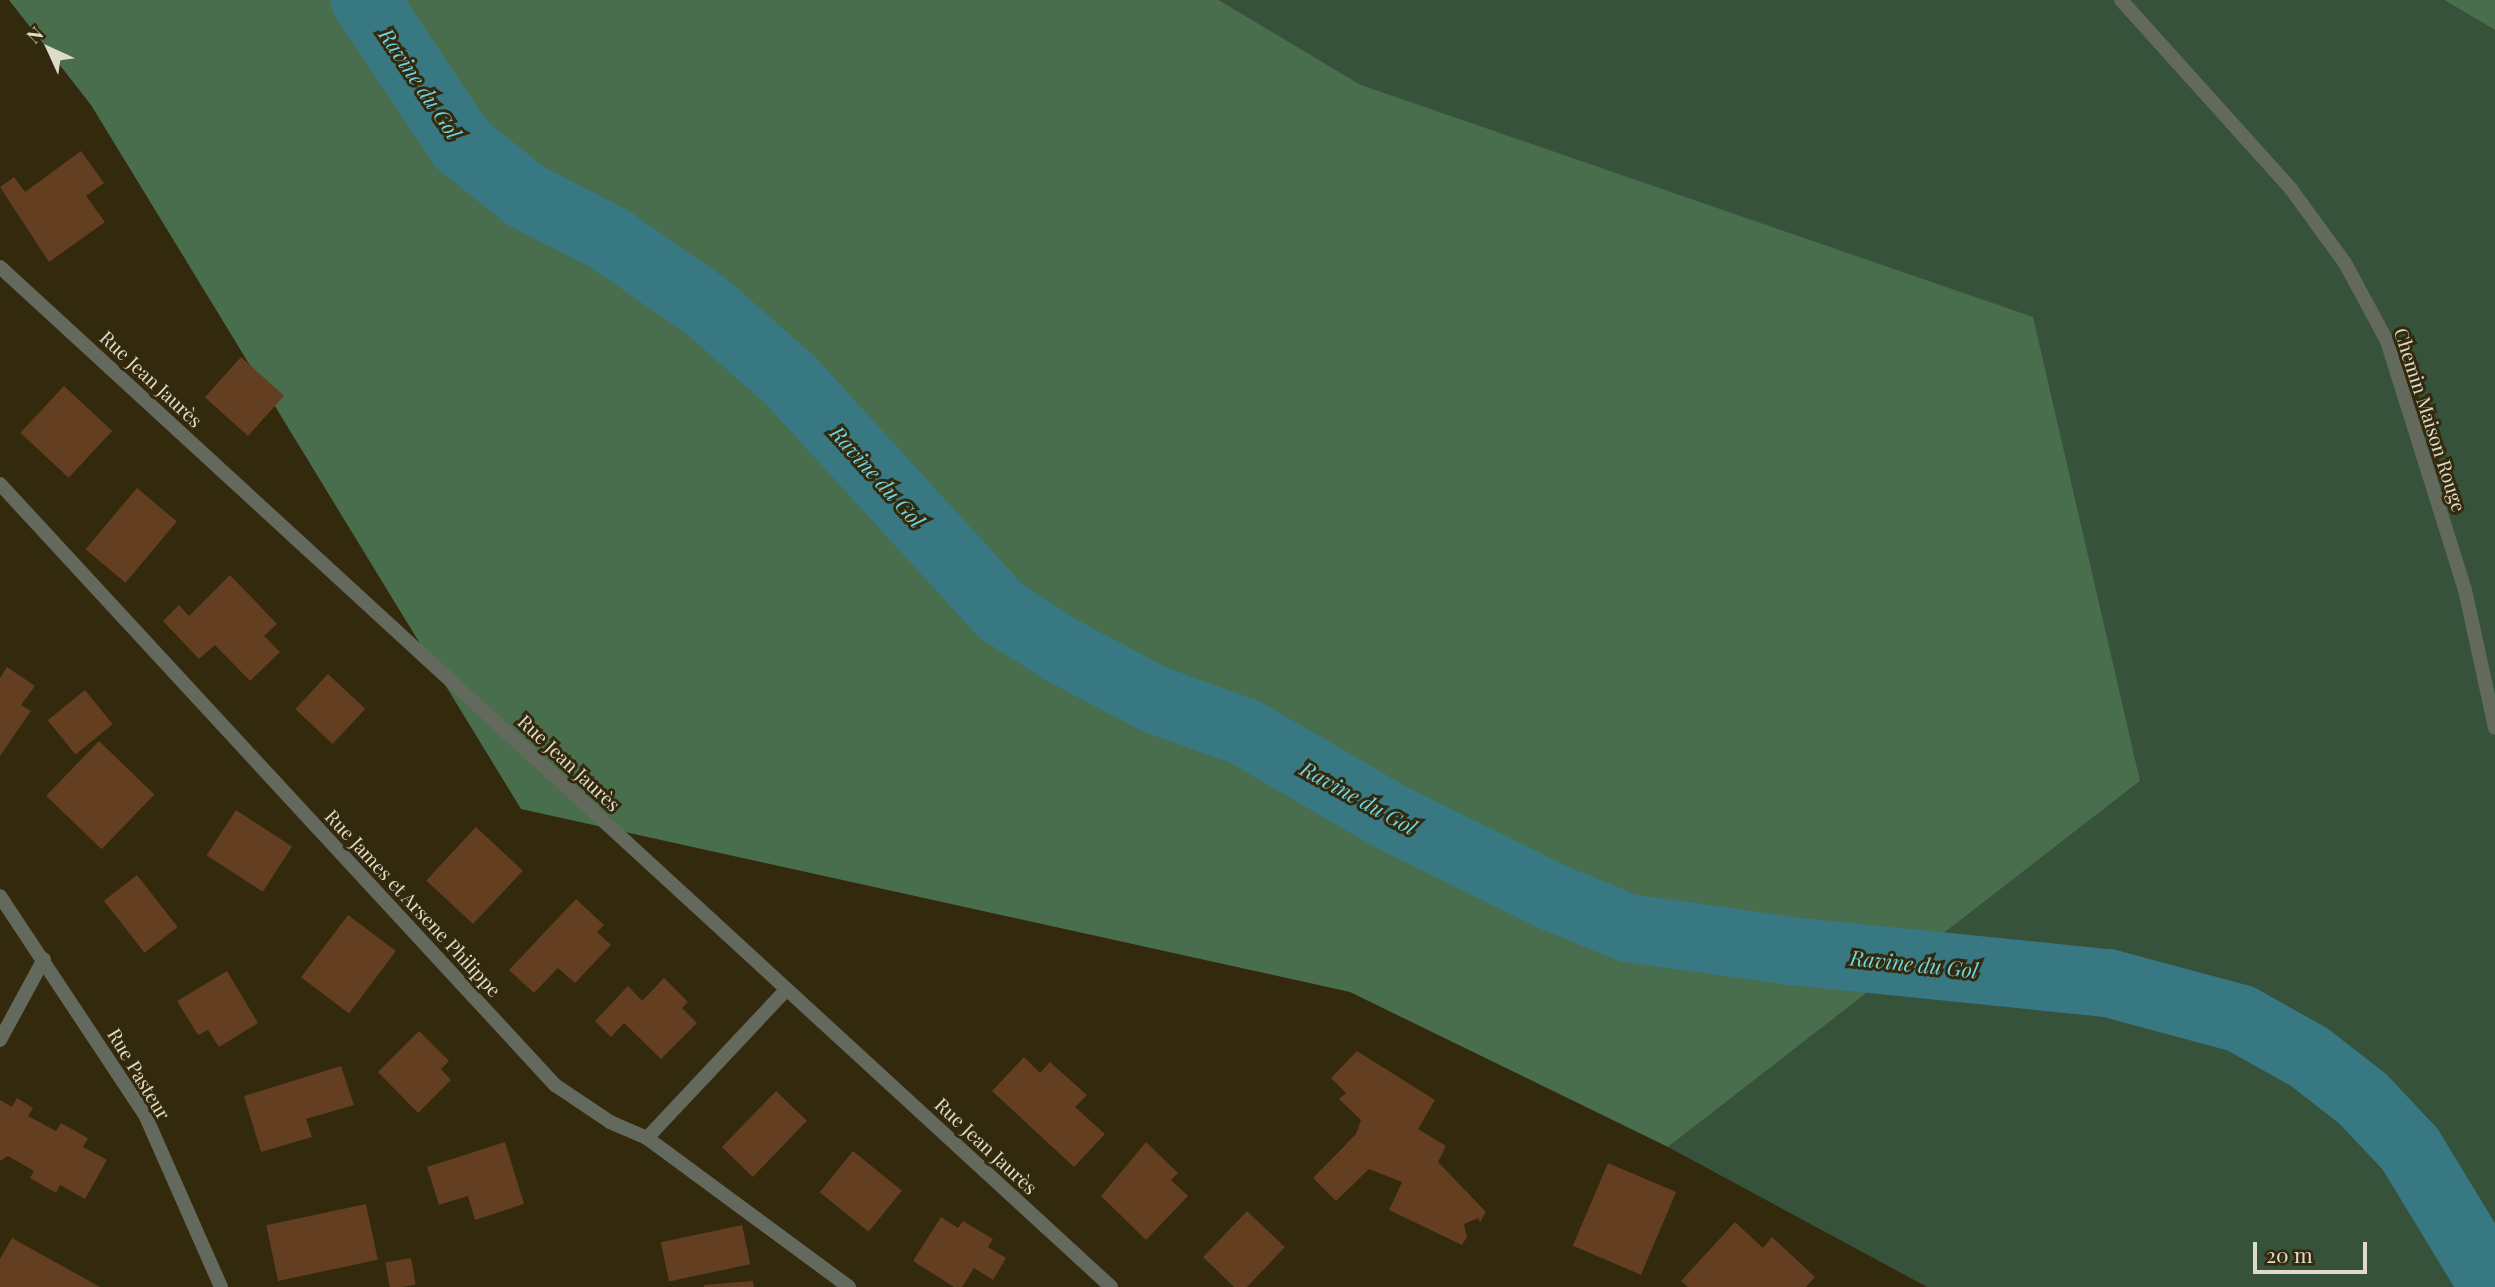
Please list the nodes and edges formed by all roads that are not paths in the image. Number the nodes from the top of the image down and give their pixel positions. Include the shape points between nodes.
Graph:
1 (2121, 0) edge
2 (0, 267) edge
3 (0, 484) edge
4 (2495, 728) edge
5 (0, 896) edge
6 (44, 959) junction
7 (787, 989) junction
8 (0, 1040) edge
9 (647, 1138) junction
10 (221, 1287) edge
11 (849, 1287) edge
12 (1111, 1287) edge

1 - 4 street, Chemin Maison Rouge via 2291,189 2345,263 2387,341 2465,590
2 - 7 street, Rue Jean Jaurès
3 - 9 street, Rue James et Arsene Philippe via 555,1085 610,1122
5 - 6 street, Rue Pasteur
6 - 8 street
6 - 10 street, Rue Pasteur via 146,1117
7 - 9 street
7 - 12 street, Rue Jean Jaurès
9 - 11 street, Rue James et Arsene Philippe

